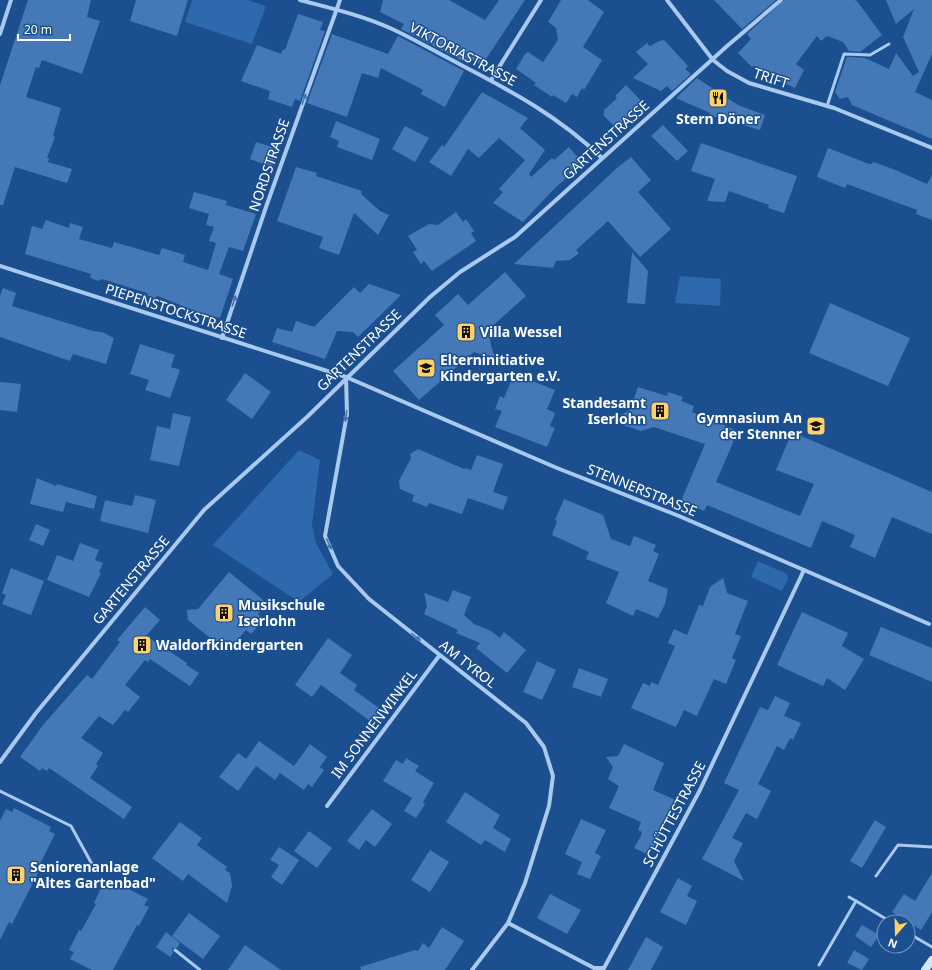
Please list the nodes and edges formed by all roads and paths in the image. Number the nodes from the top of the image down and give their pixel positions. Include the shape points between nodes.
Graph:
1 (11, 0) edge
2 (300, 0) edge
3 (340, 0) edge
4 (541, 0) edge
5 (667, 0) edge
6 (781, 0) edge
7 (337, 9) junction
8 (0, 34) edge
9 (889, 44) dead end
10 (714, 60) junction
11 (491, 80) junction
12 (827, 106) junction
13 (932, 148) edge
14 (602, 158) junction
15 (0, 266) edge
16 (222, 338) junction
17 (346, 377) junction
18 (804, 570) junction
19 (929, 624) dead end
20 (439, 656) junction
21 (0, 762) edge
22 (0, 791) edge
23 (327, 806) dead end
24 (932, 847) edge
25 (93, 866) dead end
26 (876, 876) dead end
27 (849, 897) dead end
28 (856, 901) junction
29 (877, 914) edge
30 (508, 923) junction
31 (916, 938) edge
32 (932, 947) edge
33 (175, 950) dead end
34 (932, 960) edge
35 (819, 965) dead end
36 (200, 970) edge
37 (472, 970) edge
38 (925, 970) edge

1 - 8 street
2 - 7 street, VIKTORIASTRASSE
3 - 7 street, NORDSTRASSE
4 - 11 street
5 - 10 street, TRIFT
6 - 10 street, GARTENSTRASSE
7 - 11 street, VIKTORIASTRASSE via 389,28
16 -> 7 street, NORDSTRASSE
9 - 12 lane via 870,55 844,54
10 - 12 street, TRIFT via 748,83
10 - 14 street, GARTENSTRASSE
11 - 14 street, VIKTORIASTRASSE via 577,134
12 - 13 street, TRIFT
14 - 17 street, GARTENSTRASSE via 515,237 460,272 430,297
15 - 16 street, PIEPENSTOCKSTRASSE
16 - 17 street, PIEPENSTOCKSTRASSE
17 - 18 street, STENNERSTRASSE
17 -> 20 street, AM TYROL via 347,414 325,536 338,566 370,599
17 - 21 street, GARTENSTRASSE via 307,417 204,510 36,713
18 - 19 street, STENNERSTRASSE
18 - 30 street, SCHÜTTESTRASSE via 700,790 604,968 594,968
20 - 23 street, IM SONNENWINKEL
20 - 30 street, AM TYROL via 526,723 544,747 553,776 547,813 526,883
22 - 25 lane via 71,826
24 - 26 lane via 898,845
27 - 28 lane
28 - 29 lane
28 - 35 lane
30 - 37 street, AM TYROL
31 - 32 lane
33 - 36 lane
34 - 38 main road

